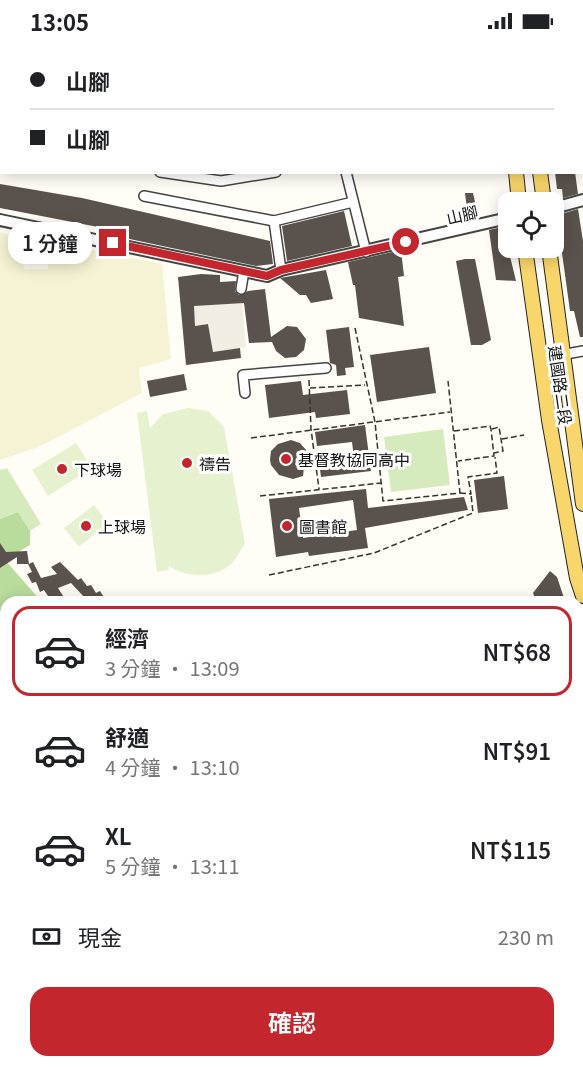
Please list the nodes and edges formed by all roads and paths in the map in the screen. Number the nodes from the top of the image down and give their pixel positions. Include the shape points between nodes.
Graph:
1 (174, 174) edge
2 (264, 174) edge
3 (347, 174) edge
4 (516, 174) edge
5 (540, 174) edge
6 (518, 192) edge
7 (543, 192) edge
8 (144, 196) dead end
9 (583, 200) edge
10 (354, 202) junction
11 (564, 205) edge
12 (0, 220) edge
13 (498, 220) edge
14 (274, 221) junction
15 (366, 252) junction
16 (526, 258) edge
17 (550, 258) edge
18 (281, 270) junction
19 (244, 271) junction
20 (241, 289) dead end
21 (355, 328) dead end
22 (583, 351) edge
23 (561, 355) junction
24 (326, 368) dead end
25 (308, 369) junction
26 (448, 381) dead end
27 (366, 385) junction
28 (309, 388) junction
29 (245, 393) dead end
30 (451, 412) junction
31 (571, 415) junction
32 (549, 420) junction
33 (375, 422) junction
34 (311, 429) junction
35 (491, 429) junction
36 (453, 431) junction
37 (524, 435) dead end
38 (251, 438) dead end
39 (501, 439) junction
40 (494, 454) junction
41 (457, 461) junction
42 (382, 483) junction
43 (319, 489) junction
44 (460, 493) junction
45 (471, 494) junction
46 (260, 496) dead end
47 (583, 504) edge
48 (268, 575) dead end
49 (583, 596) edge

1 - 2 street via 221,181
3 - 10 street
4 - 6 main road
5 - 7 main road
8 - 14 street
9 - 11 street
10 - 14 street
10 - 15 street
12 - 19 street, 山腳
13 - 15 street, 山腳
14 - 18 street
15 - 18 street, 山腳
16 - 32 main road, 建國路二段
17 - 23 main road, 建國路二段
18 - 19 street, 山腳 via 267,276
19 - 20 street
21 - 27 path
22 - 23 street
23 - 31 main road, 建國路二段
24 - 25 street
25 - 28 path
25 - 29 street via 243,375
26 - 30 path
27 - 28 path
27 - 33 path
28 - 34 path
30 - 33 path
30 - 36 path
31 - 32 main road
31 - 47 main road, 建國路二段
32 - 49 main road, 建國路二段
33 - 34 path
33 - 42 path
34 - 38 path
34 - 43 path
35 - 36 path via 490,426
35 - 39 path via 499,427
35 - 40 path
36 - 41 path
37 - 39 path
39 - 40 path via 502,451
40 - 41 path
40 - 45 path via 497,473 468,477
41 - 44 path
42 - 43 path
42 - 44 path via 383,501
43 - 46 path
44 - 45 path
45 - 48 path via 473,513 374,553

